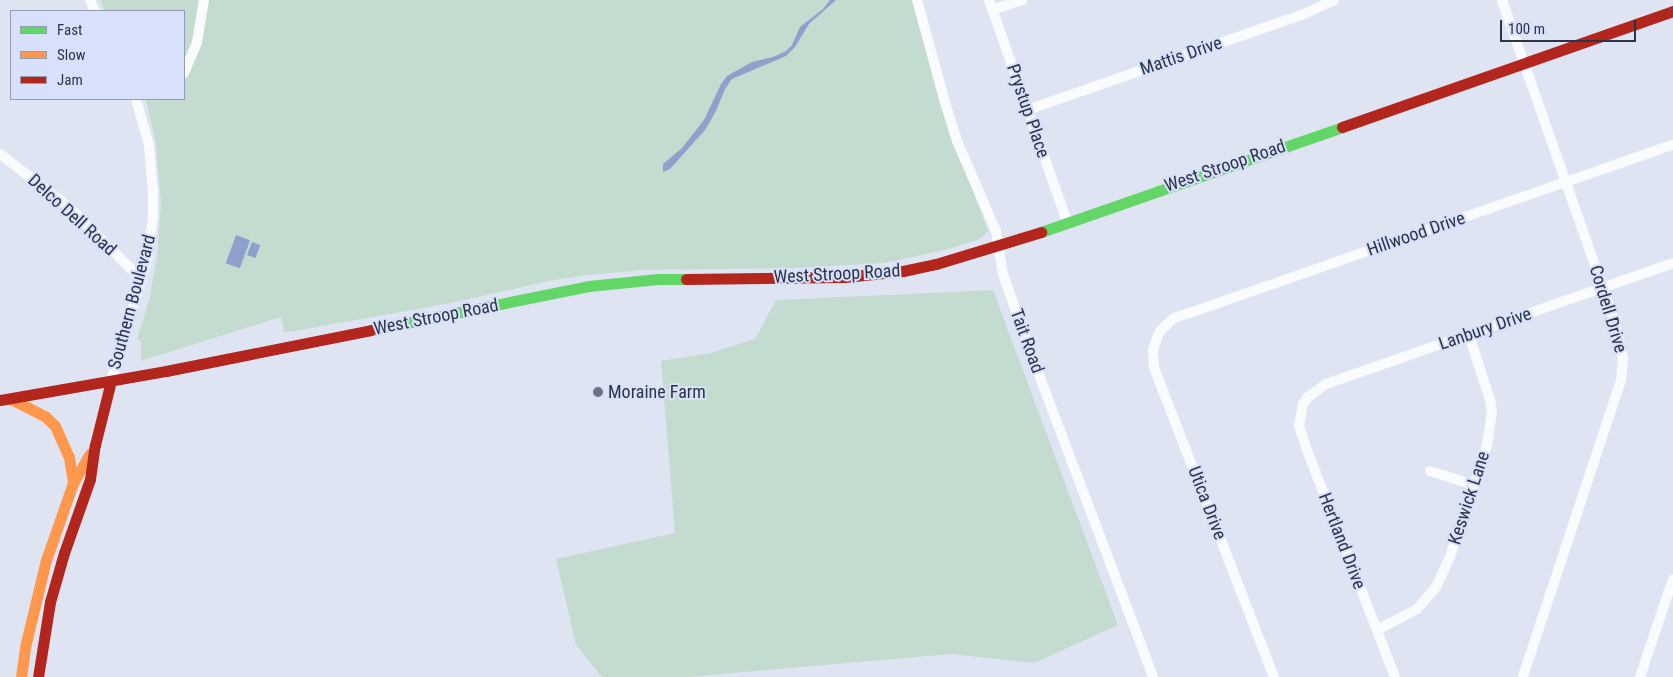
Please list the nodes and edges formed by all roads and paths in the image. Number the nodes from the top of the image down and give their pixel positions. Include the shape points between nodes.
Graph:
1 (204, 0) edge
2 (917, 0) edge
3 (1022, 0) edge
4 (1334, 0) edge
5 (1502, 0) edge
6 (991, 5) edge
7 (1673, 11) edge
8 (1524, 63) junction
9 (185, 71) edge
10 (137, 100) edge
11 (1027, 110) junction
12 (1673, 145) edge
13 (0, 154) edge
14 (1566, 182) junction
15 (1067, 221) junction
16 (998, 247) junction
17 (1673, 264) edge
18 (142, 280) junction
19 (1603, 288) junction
20 (1162, 328) joint
21 (1469, 334) junction
22 (111, 381) junction
23 (6, 400) edge
24 (1303, 404) joint
25 (94, 445) junction
26 (1430, 470) dead end
27 (73, 483) junction
28 (1474, 485) junction
29 (1673, 579) edge
30 (1376, 630) junction
31 (21, 677) edge
32 (38, 677) edge
33 (1153, 677) edge
34 (1274, 677) edge
35 (1395, 677) edge
36 (1523, 677) edge
37 (1640, 677) edge

1 - 9 street via 198,42
2 - 16 street, Tait Road via 957,141 996,231
3 - 6 street
4 - 11 street, Mattis Drive via 1302,15
5 - 8 street, Cordell Drive
6 - 11 street, Prystup Place
7 - 8 main road, West Stroop Road
8 - 14 street, Cordell Drive
8 - 15 main road, West Stroop Road
10 - 18 street, Southern Boulevard via 149,145 154,193 151,239
11 - 15 street, Prystup Place
12 - 14 street, Hillwood Drive
13 - 18 street, Delco Dell Road via 70,208
14 - 19 street, Cordell Drive
14 - 20 street, Hillwood Drive via 1174,318
15 - 16 main road, West Stroop Road
16 - 22 main road, West Stroop Road via 936,264 874,275 658,279 589,286
16 - 33 street, Tait Road via 1003,274 1030,351
17 - 19 street, Lanbury Drive
18 - 22 street, Southern Boulevard
19 - 21 street, Lanbury Drive
19 - 36 street, Cordell Drive via 1622,348 1623,369
20 - 34 street, Utica Drive via 1153,350 1154,367
21 - 24 street, Lanbury Drive via 1326,384
21 - 28 street, Keswick Lane via 1488,388 1492,412 1490,435
22 - 23 main road, West Stroop Road
22 - 25 main road, Southern Boulevard
23 - 27 main road via 45,416 55,426 68,457
24 - 30 street, Hertland Drive via 1299,426
25 - 27 main road, Southern Boulevard
25 - 32 main road, Southern Boulevard via 90,479 50,602
26 - 28 street
27 - 31 main road, Southern Boulevard via 46,560
28 - 30 street, Keswick Lane via 1450,557 1436,587 1417,609
29 - 37 street
30 - 35 street, Hertland Drive

